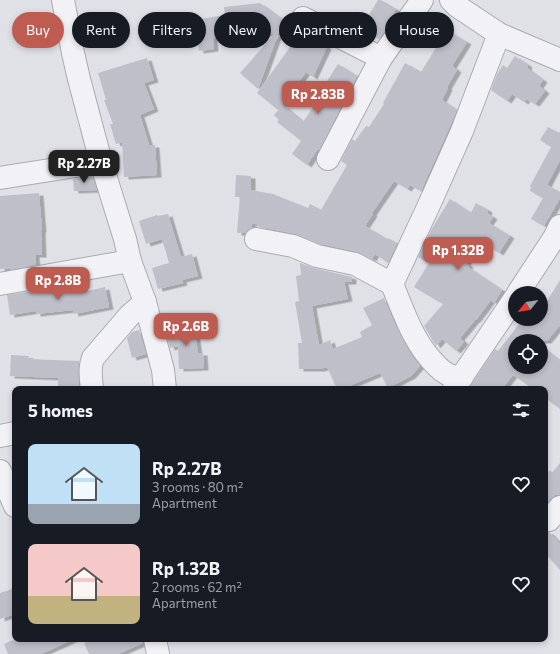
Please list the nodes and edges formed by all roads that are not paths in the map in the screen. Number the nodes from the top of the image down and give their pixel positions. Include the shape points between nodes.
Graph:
1 (64, 0) edge
2 (422, 0) edge
3 (452, 0) edge
4 (499, 34) junction
5 (362, 48) edge
6 (381, 58) junction
7 (560, 60) edge
8 (328, 159) dead end
9 (101, 162) junction
10 (0, 178) edge
11 (560, 226) edge
12 (256, 239) dead end
13 (130, 261) junction
14 (0, 284) edge
15 (392, 284) junction
16 (523, 286) edge
17 (145, 302) junction
18 (508, 308) edge
19 (458, 383) edge
20 (92, 386) edge
21 (165, 386) edge
22 (12, 434) edge
23 (0, 436) edge
24 (0, 471) edge
25 (12, 499) edge
26 (156, 642) edge
27 (158, 654) edge

1 - 9 street via 79,80
2 - 6 street
3 - 4 street
4 - 7 street
4 - 15 street via 462,131
5 - 6 street
6 - 8 street
9 - 10 street
9 - 13 street
11 - 16 street
12 - 15 street via 293,246 317,256 354,264
13 - 14 street
13 - 17 street
15 - 19 street via 422,348 431,360
17 - 20 street via 130,315 94,358 91,369
17 - 21 street via 163,370
18 - 19 street
22 - 23 street
24 - 25 street
26 - 27 street

